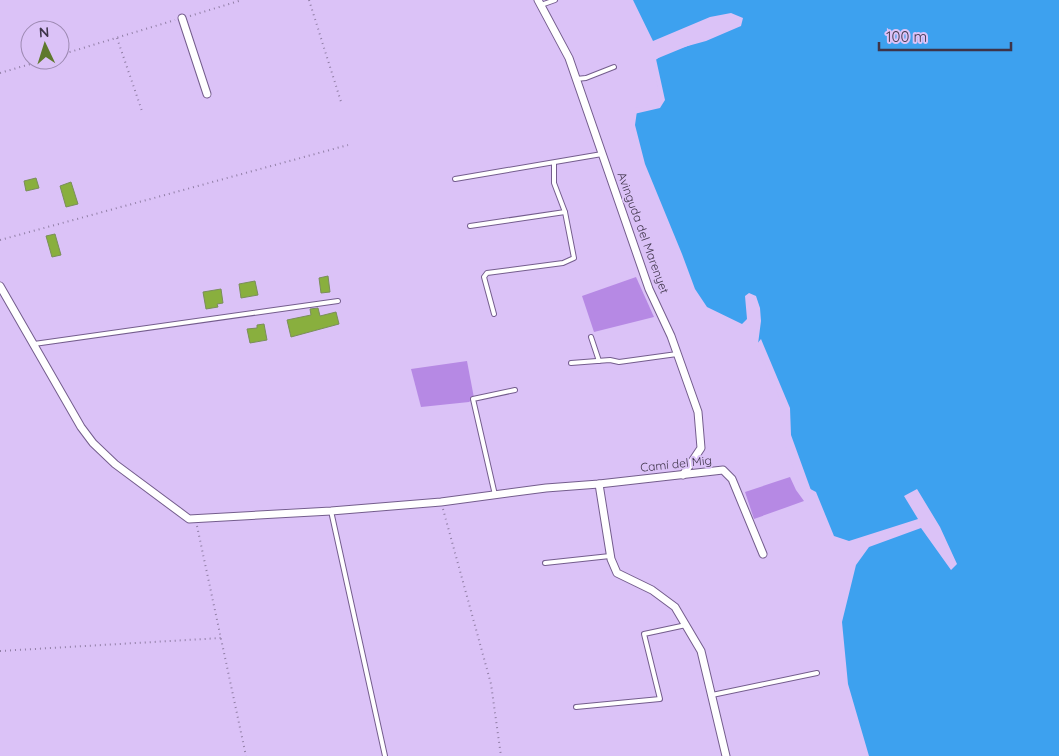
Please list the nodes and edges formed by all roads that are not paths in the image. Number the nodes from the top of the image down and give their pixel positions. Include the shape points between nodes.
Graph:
1 (556, 0) edge
2 (539, 3) edge
3 (182, 18) dead end
4 (614, 68) dead end
5 (576, 79) junction
6 (207, 94) dead end
7 (602, 154) junction
8 (554, 163) junction
9 (455, 180) dead end
10 (565, 212) junction
11 (470, 226) dead end
12 (0, 286) edge
13 (338, 301) dead end
14 (494, 314) dead end
15 (591, 337) dead end
16 (34, 344) junction
17 (677, 354) junction
18 (599, 361) junction
19 (571, 363) dead end
20 (515, 390) dead end
21 (683, 475) junction
22 (599, 484) junction
23 (495, 495) junction
24 (331, 512) junction
25 (762, 554) dead end
26 (610, 556) junction
27 (545, 563) dead end
28 (686, 625) junction
29 (817, 673) dead end
30 (711, 695) junction
31 (576, 707) dead end
32 (385, 756) edge
33 (726, 756) edge

1 - 2 lane
2 - 5 street, Avinguda del Marenyet via 569,58
3 - 6 street
4 - 5 lane
5 - 7 street, Avinguda del Marenyet
7 - 8 lane
7 - 17 street, Avinguda del Marenyet
8 - 9 lane
8 - 10 lane via 554,183
10 - 11 lane
10 - 14 lane via 574,258 487,273 484,277
12 - 16 street
13 - 16 lane
15 - 18 lane
16 - 24 street, Camí del Mig via 93,443 115,464 189,519
17 - 18 lane via 619,362
17 - 21 street, Avinguda del Marenyet via 698,412 702,448
18 - 19 lane
20 - 23 lane via 473,400
21 - 22 street, Camí del Mig
21 - 25 street, Camí del Mig via 723,470 732,479
22 - 23 street, Camí del Mig
22 - 26 street
23 - 24 street, Camí del Mig
24 - 32 lane
26 - 27 lane
26 - 28 street via 617,573 652,590 675,607
28 - 30 street via 700,651
28 - 31 lane via 644,634 660,699
29 - 30 lane
30 - 33 street

